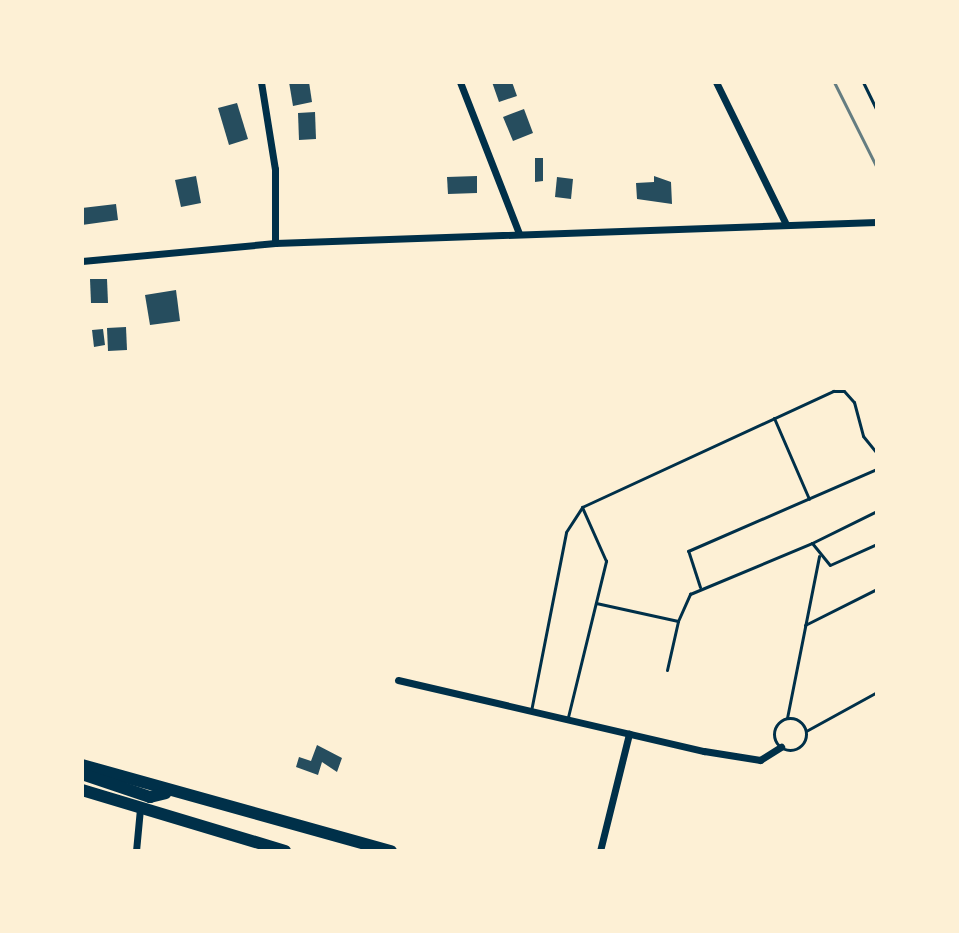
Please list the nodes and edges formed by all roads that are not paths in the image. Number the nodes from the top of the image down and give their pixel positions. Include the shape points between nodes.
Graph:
1 (261, 82) edge
2 (460, 82) edge
3 (716, 82) edge
4 (863, 82) edge
5 (877, 111) edge
6 (877, 222) edge
7 (786, 224) junction
8 (519, 233) junction
9 (275, 243) junction
10 (82, 261) edge
11 (774, 418) junction
12 (877, 453) edge
13 (877, 469) edge
14 (809, 499) junction
15 (582, 507) junction
16 (877, 511) edge
17 (812, 543) junction
18 (877, 544) edge
19 (819, 556) junction
20 (701, 588) junction
21 (877, 589) edge
22 (596, 603) junction
23 (678, 621) junction
24 (803, 626) junction
25 (667, 670) dead end
26 (398, 680) dead end
27 (877, 692) edge
28 (531, 713) junction
29 (787, 718) junction
30 (567, 720) junction
31 (806, 731) junction
32 (629, 734) junction
33 (781, 747) junction
34 (82, 765) edge
35 (82, 774) edge
36 (82, 790) edge
37 (170, 793) junction
38 (140, 809) junction
39 (136, 851) edge
40 (285, 851) edge
41 (391, 851) edge
42 (600, 851) edge

1 - 9 street via 275,169
2 - 8 street
3 - 7 street
4 - 5 lane
6 - 7 street
7 - 8 street
8 - 9 street
9 - 10 street
11 - 12 lane via 844,391 854,402 863,436
11 - 14 lane
11 - 15 lane
13 - 14 lane
14 - 20 lane via 688,551
15 - 22 lane via 606,561
15 - 28 lane via 566,532
16 - 17 lane
17 - 19 lane
17 - 20 lane
18 - 19 lane via 836,564
19 - 24 lane
20 - 23 lane via 684,600
21 - 24 lane
22 - 23 lane
22 - 30 lane
23 - 25 lane
24 - 29 lane
26 - 28 street
27 - 31 lane
28 - 30 street
29 - 31 lane via 801,722
29 - 33 lane via 774,734
30 - 32 street
31 - 33 lane via 797,749
32 - 33 street via 760,760
32 - 42 street
34 - 37 highway
35 - 37 highway via 150,797
36 - 38 highway
37 - 41 highway
38 - 39 street
38 - 40 highway

